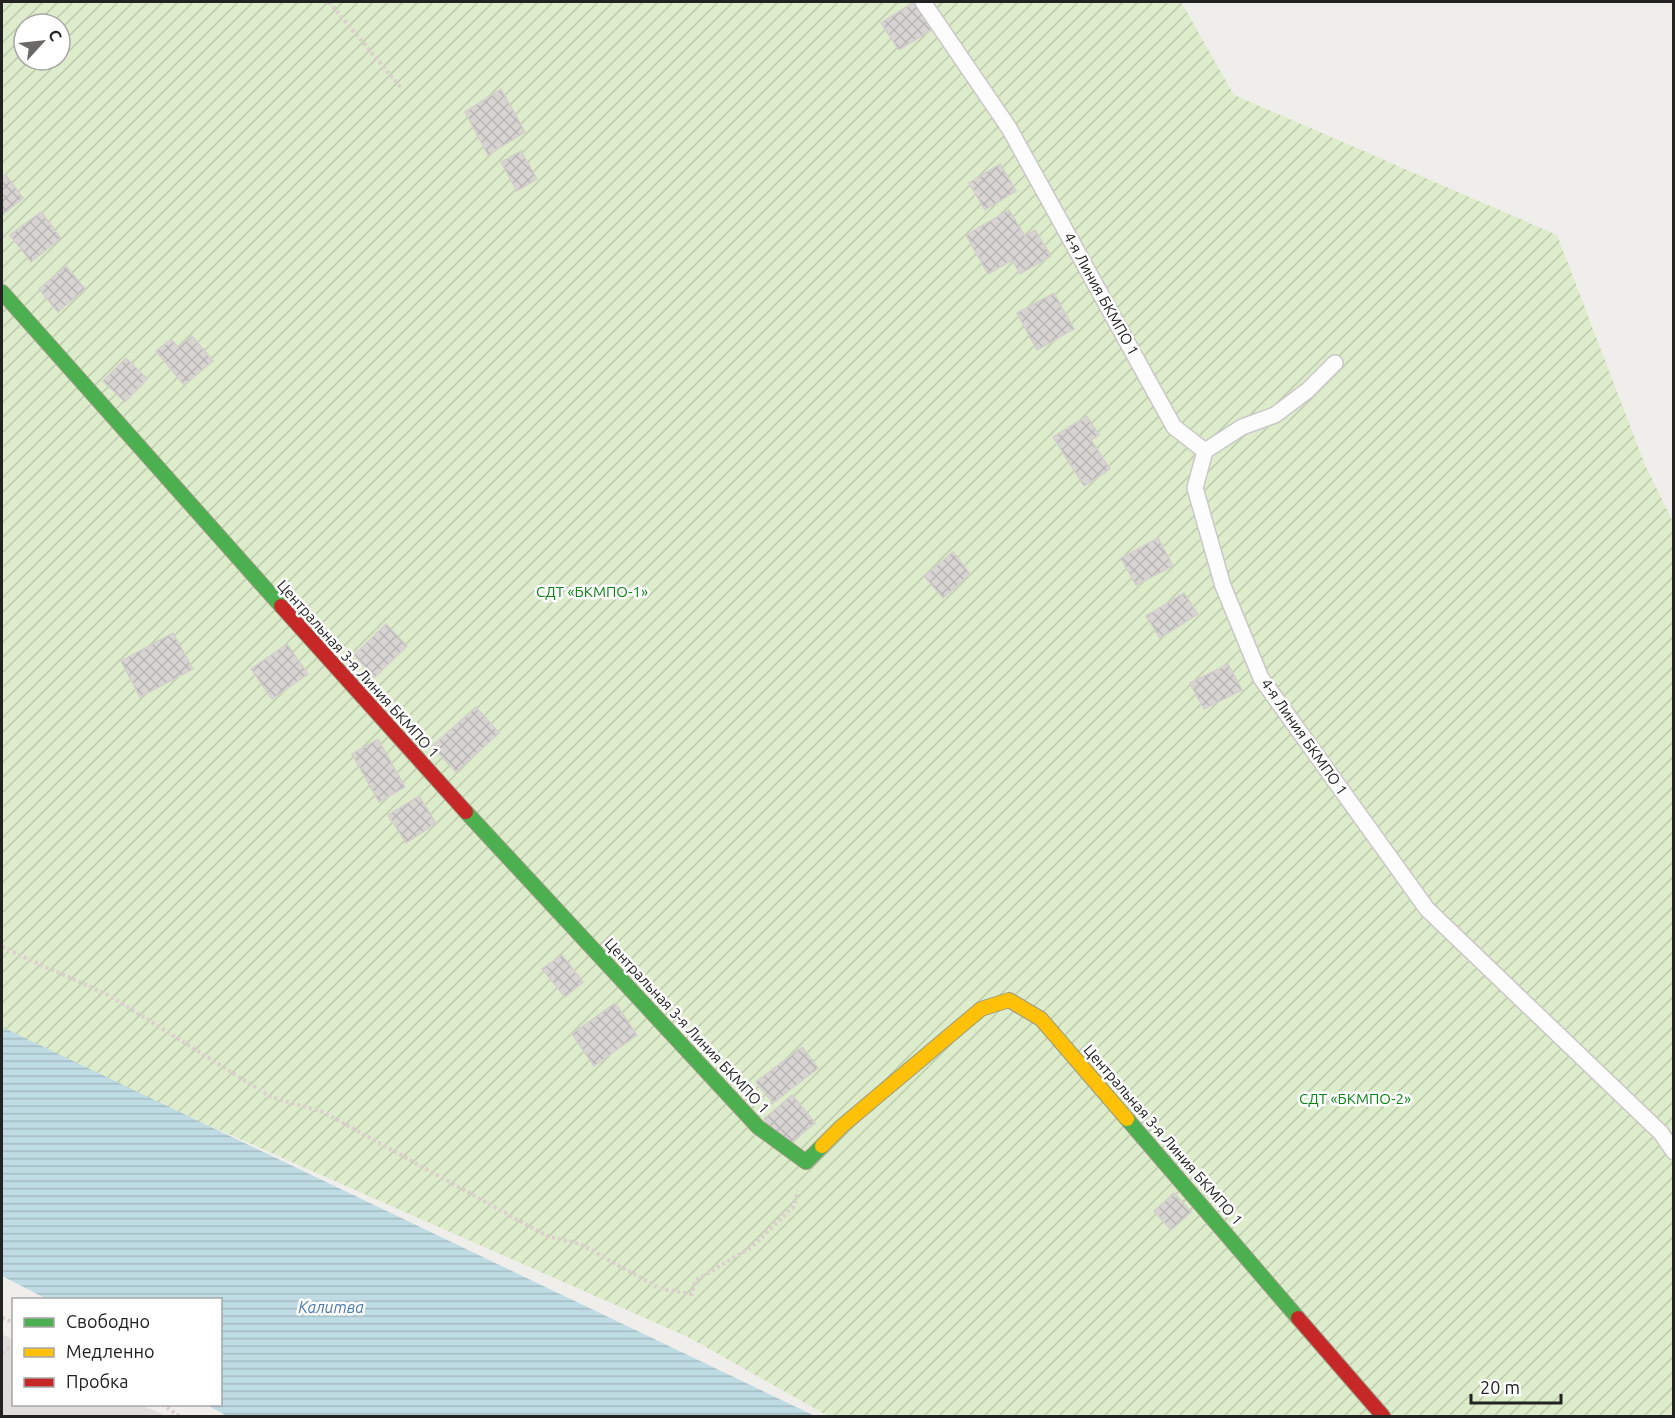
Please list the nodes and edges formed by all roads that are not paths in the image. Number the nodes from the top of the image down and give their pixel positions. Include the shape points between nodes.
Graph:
1 (923, 2) edge
2 (2, 292) edge
3 (1335, 363) dead end
4 (1205, 451) junction
5 (1674, 1152) edge
6 (1383, 1416) edge

1 - 4 lane, 4-я Линия БКМПО 1 via 1009,128 1174,428
2 - 6 street, Центральная 3-я Линия БКМПО 1 via 399,740 758,1127 806,1162 842,1126 981,1009 1009,1000 1041,1018
3 - 4 lane via 1275,416 1242,427
4 - 5 lane, 4-я Линия БКМПО 1 via 1195,488 1223,586 1261,678 1427,909 1661,1133

